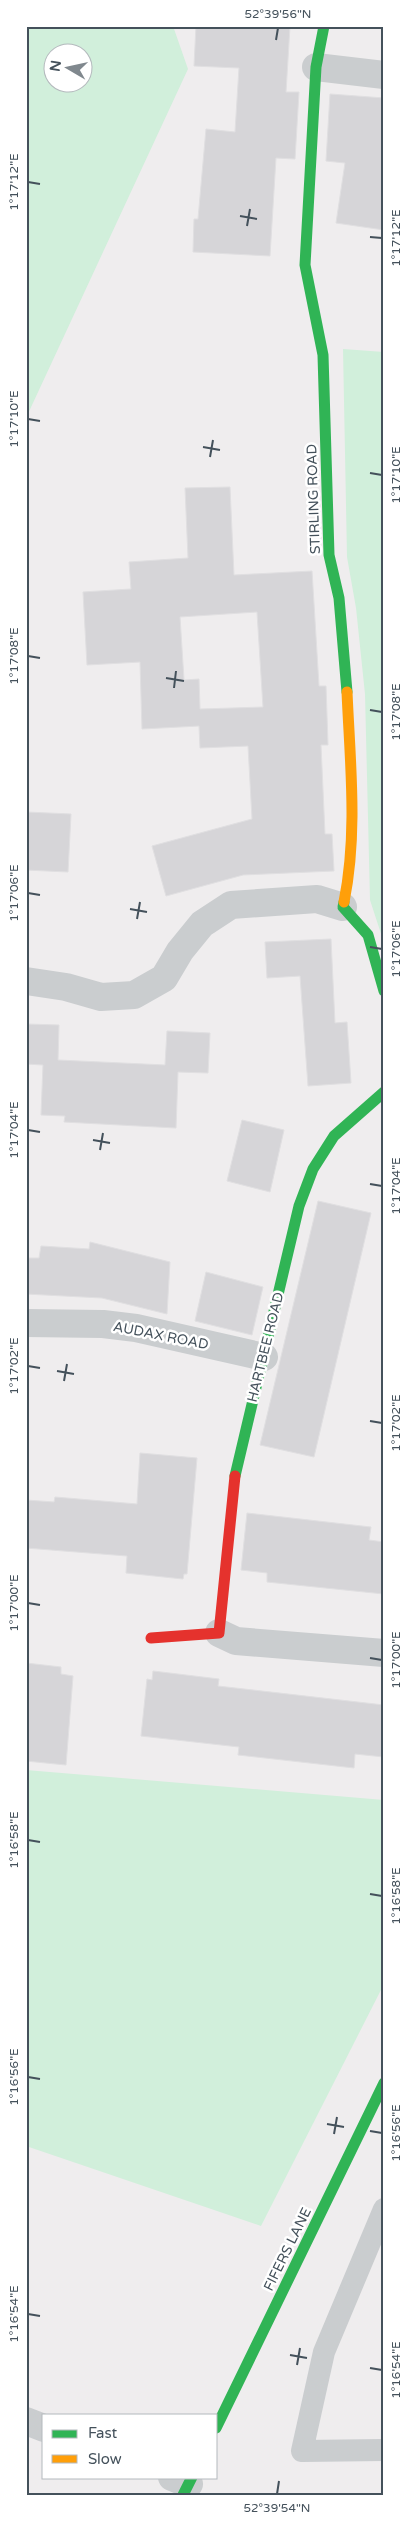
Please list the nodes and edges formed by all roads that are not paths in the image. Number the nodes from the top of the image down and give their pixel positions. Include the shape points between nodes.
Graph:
1 (324, 26) edge
2 (316, 67) junction
3 (384, 75) edge
4 (343, 907) junction
5 (26, 981) edge
6 (384, 991) edge
7 (384, 1092) edge
8 (26, 1323) edge
9 (264, 1356) junction
10 (219, 1633) junction
11 (151, 1638) dead end
12 (384, 1654) edge
13 (384, 2083) edge
14 (384, 2209) edge
15 (26, 2421) edge
16 (218, 2424) edge
17 (42, 2427) edge
18 (384, 2450) edge

1 - 2 street, STIRLING ROAD
2 - 3 street
2 - 4 street, STIRLING ROAD via 305,265 323,356 329,555 339,598 347,683 352,835 351,867
4 - 5 street via 317,900 231,906 202,924 164,978 134,995 101,997
4 - 6 street via 368,935
7 - 9 street, HARTBEE ROAD via 334,1136 313,1169 300,1206
8 - 9 street, AUDAX ROAD via 136,1328
9 - 10 street, HARTBEE ROAD via 235,1471
10 - 11 street
10 - 12 street via 236,1641
13 - 16 street, FIFERS LANE
14 - 18 lane via 324,2352 302,2451
15 - 17 street

